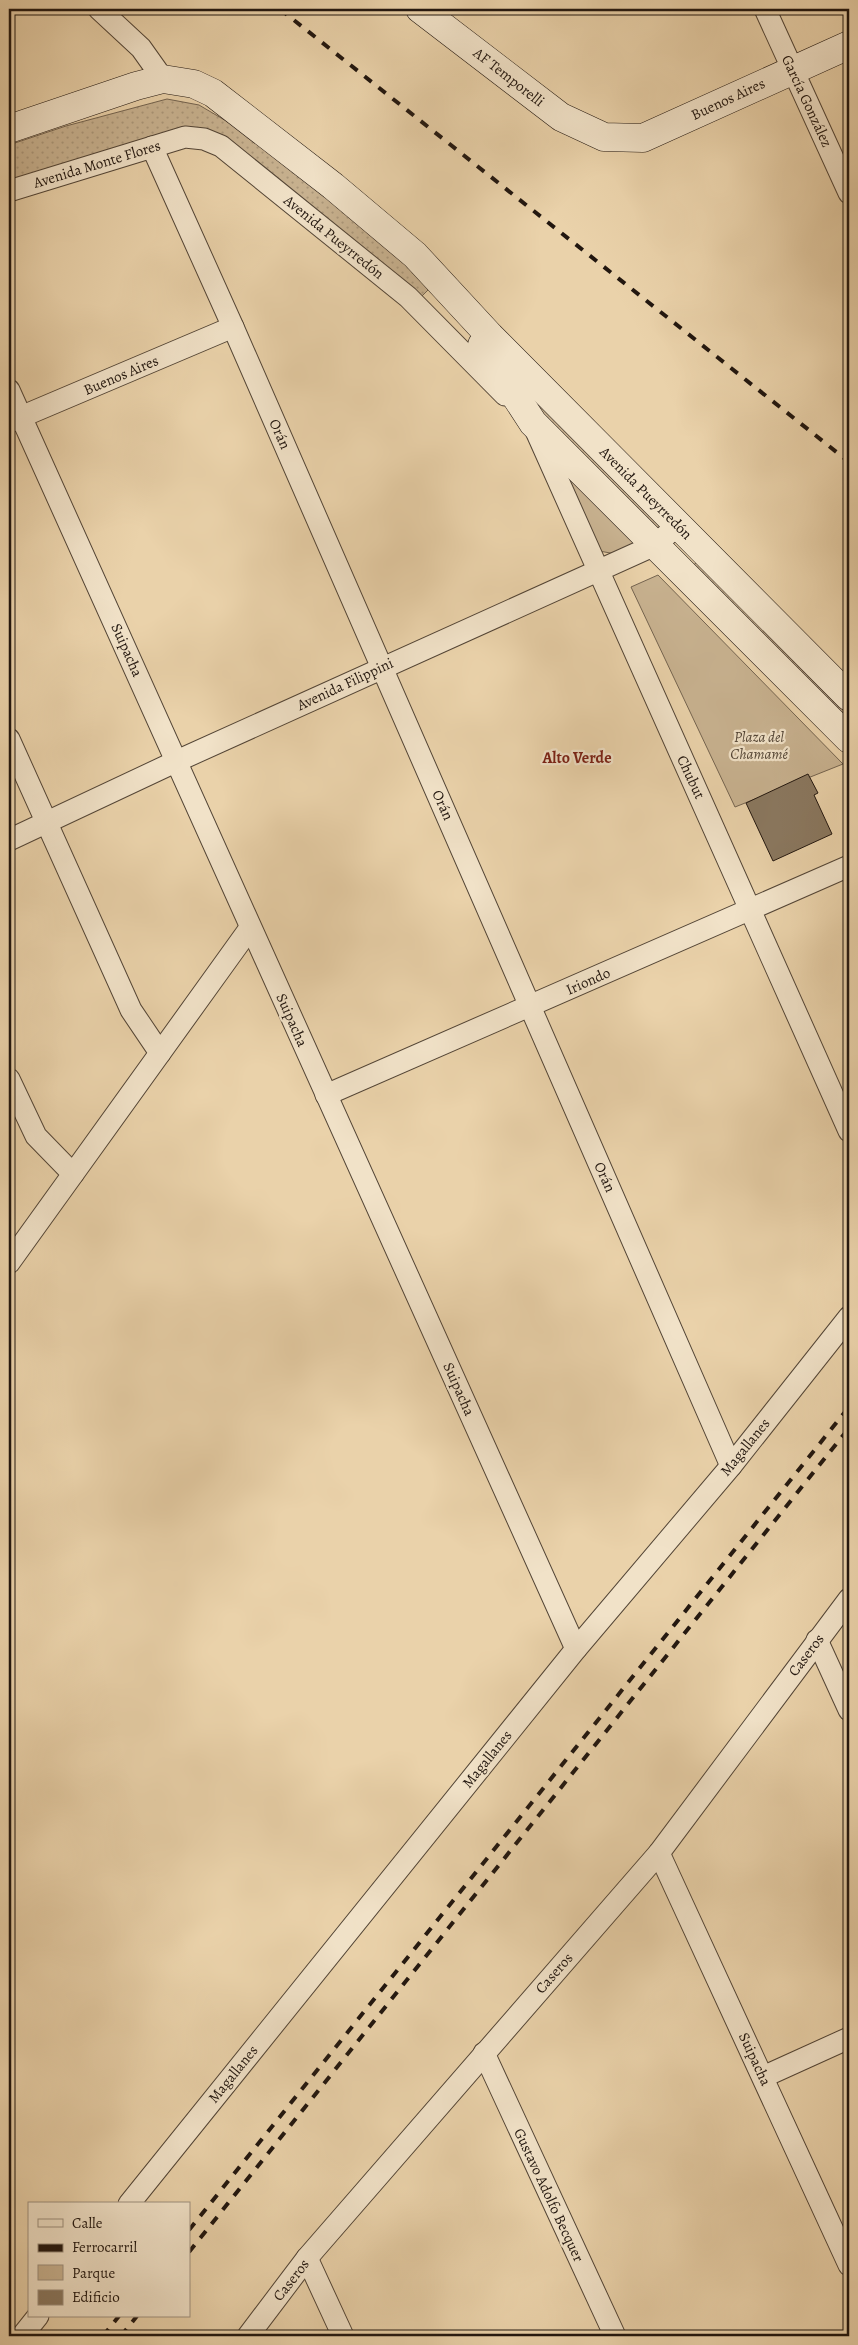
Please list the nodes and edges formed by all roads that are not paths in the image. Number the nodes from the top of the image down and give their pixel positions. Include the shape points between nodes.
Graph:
1 (99, 9) edge
2 (420, 9) edge
3 (765, 9) edge
4 (849, 45) edge
5 (792, 70) junction
6 (163, 80) junction
7 (9, 129) edge
8 (185, 137) joint
9 (604, 137) joint
10 (152, 147) junction
11 (9, 191) edge
12 (849, 193) edge
13 (444, 287) junction
14 (233, 327) junction
15 (9, 390) edge
16 (15, 420) edge
17 (533, 423) junction
18 (678, 525) junction
19 (655, 545) junction
20 (596, 570) junction
21 (382, 667) junction
22 (849, 698) edge
23 (9, 739) edge
24 (849, 739) edge
25 (177, 761) junction
26 (46, 822) junction
27 (9, 840) edge
28 (849, 866) edge
29 (751, 908) junction
30 (250, 928) junction
31 (530, 1006) junction
32 (160, 1053) junction
33 (9, 1080) edge
34 (326, 1095) junction
35 (849, 1131) edge
36 (73, 1174) junction
37 (9, 1263) edge
38 (849, 1317) edge
39 (731, 1466) junction
40 (849, 1599) edge
41 (817, 1640) junction
42 (576, 1649) junction
43 (849, 1710) edge
44 (659, 1853) junction
45 (849, 2038) edge
46 (484, 2053) junction
47 (763, 2077) junction
48 (130, 2202) edge
49 (307, 2258) junction
50 (849, 2265) edge
51 (36, 2318) edge
52 (22, 2336) edge
53 (248, 2336) edge
54 (343, 2336) edge
55 (615, 2336) edge

1 - 6 street via 141,48
2 - 9 street, AF Temporelli via 561,117
3 - 5 street, García González
4 - 5 street, Buenos Aires
5 - 9 street, Buenos Aires via 643,138
5 - 12 street, García González
6 - 7 street
6 - 13 street, Avenida Pueyrredón via 194,84 213,93 333,186 414,255
8 - 10 street, Avenida Monte Flores
8 - 17 street, Avenida Pueyrredón via 204,139 221,146 408,298
10 - 11 street, Avenida Monte Flores
10 - 14 street, Orán
13 - 17 street, Avenida Pueyrredón
13 - 18 street, Avenida Pueyrredón
14 - 16 street, Buenos Aires
14 - 21 street, Orán
15 - 16 street, Suipacha
16 - 25 street, Suipacha
17 - 19 street, Avenida Pueyrredón
17 - 20 street, Chubut
18 - 19 street, Avenida Filippini
18 - 22 street, Avenida Pueyrredón
19 - 20 street, Avenida Filippini
19 - 24 street, Avenida Pueyrredón
20 - 21 street, Avenida Filippini
20 - 29 street, Chubut
21 - 25 street, Avenida Filippini
21 - 31 street, Orán
23 - 26 street
25 - 26 street, Avenida Filippini
25 - 30 street, Suipacha
26 - 27 street, Avenida Filippini
26 - 32 street via 131,1010
28 - 29 street, Iriondo
29 - 31 street, Iriondo
29 - 35 street, Chubut
30 - 32 street
30 - 34 street, Suipacha
31 - 34 street, Iriondo
31 - 39 street, Orán
32 - 36 street
33 - 36 street via 36,1136
34 - 42 street, Suipacha
36 - 37 street
38 - 39 street, Magallanes
39 - 42 street, Magallanes
40 - 41 street, Caseros
41 - 43 street
41 - 44 street, Caseros
42 - 48 street, Magallanes
44 - 46 street, Caseros
44 - 47 street, Suipacha
45 - 47 street
46 - 49 street, Caseros
46 - 55 street, Gustavo Adolfo Becquer
47 - 50 street, Suipacha
49 - 53 street, Caseros
49 - 54 street
51 - 52 street

